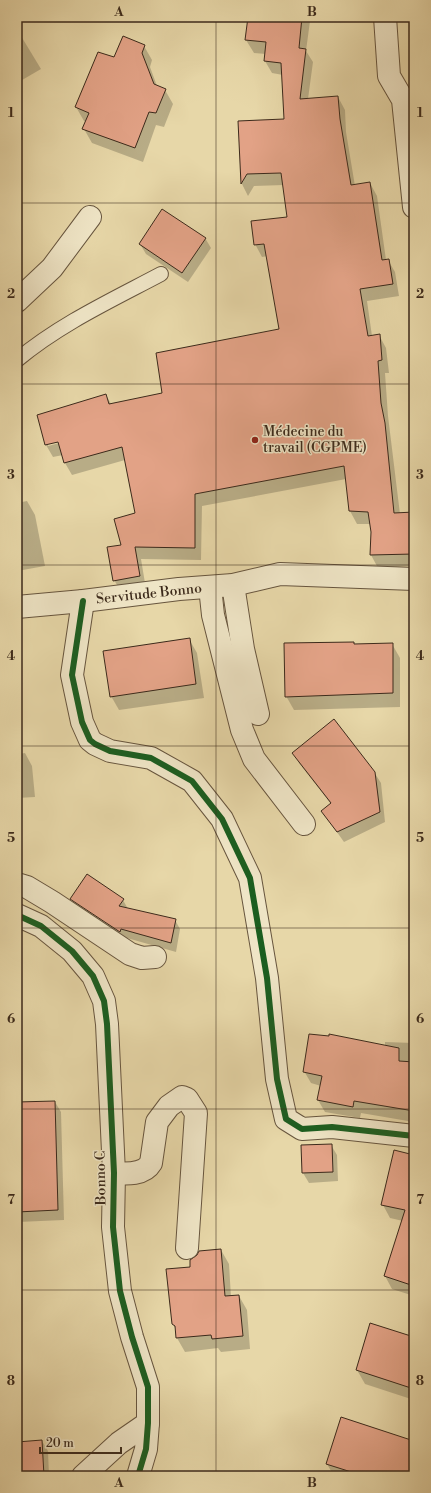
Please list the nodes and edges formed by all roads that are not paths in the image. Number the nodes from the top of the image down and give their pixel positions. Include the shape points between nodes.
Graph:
1 (385, 17) edge
2 (414, 207) edge
3 (90, 217) dead end
4 (161, 274) dead end
5 (17, 301) edge
6 (17, 360) edge
7 (414, 579) edge
8 (233, 585) junction
9 (210, 587) junction
10 (83, 601) junction
11 (17, 607) edge
12 (258, 714) dead end
13 (304, 824) dead end
14 (17, 884) edge
15 (17, 915) edge
16 (155, 957) dead end
17 (414, 1136) edge
18 (114, 1173) junction
19 (187, 1248) dead end
20 (148, 1423) junction
21 (83, 1476) edge
22 (138, 1476) edge

1 - 2 street via 389,76 404,100
3 - 5 street via 52,268
4 - 6 lane via 76,320 36,344
7 - 8 street, Servitude Bonno via 280,574
8 - 9 street, Servitude Bonno
8 - 12 street via 243,649
9 - 10 street, Servitude Bonno
9 - 13 street via 213,615 242,730 254,759
10 - 11 street, Servitude Bonno
10 - 17 street via 72,675 82,722 90,740 110,751 151,758 192,781 222,819 250,878 267,978 277,1080 286,1119 302,1129 332,1127
14 - 16 street via 27,887 130,954 142,958
15 - 18 street, Bonno C via 41,926 72,951 93,976 104,1001 108,1024
18 - 19 street via 134,1173 148,1167 157,1122 169,1106 182,1097 187,1100 196,1113
18 - 20 street, Bonno C via 113,1227 120,1291 148,1387
20 - 21 street via 119,1443
20 - 22 street, Bonno C via 146,1450

